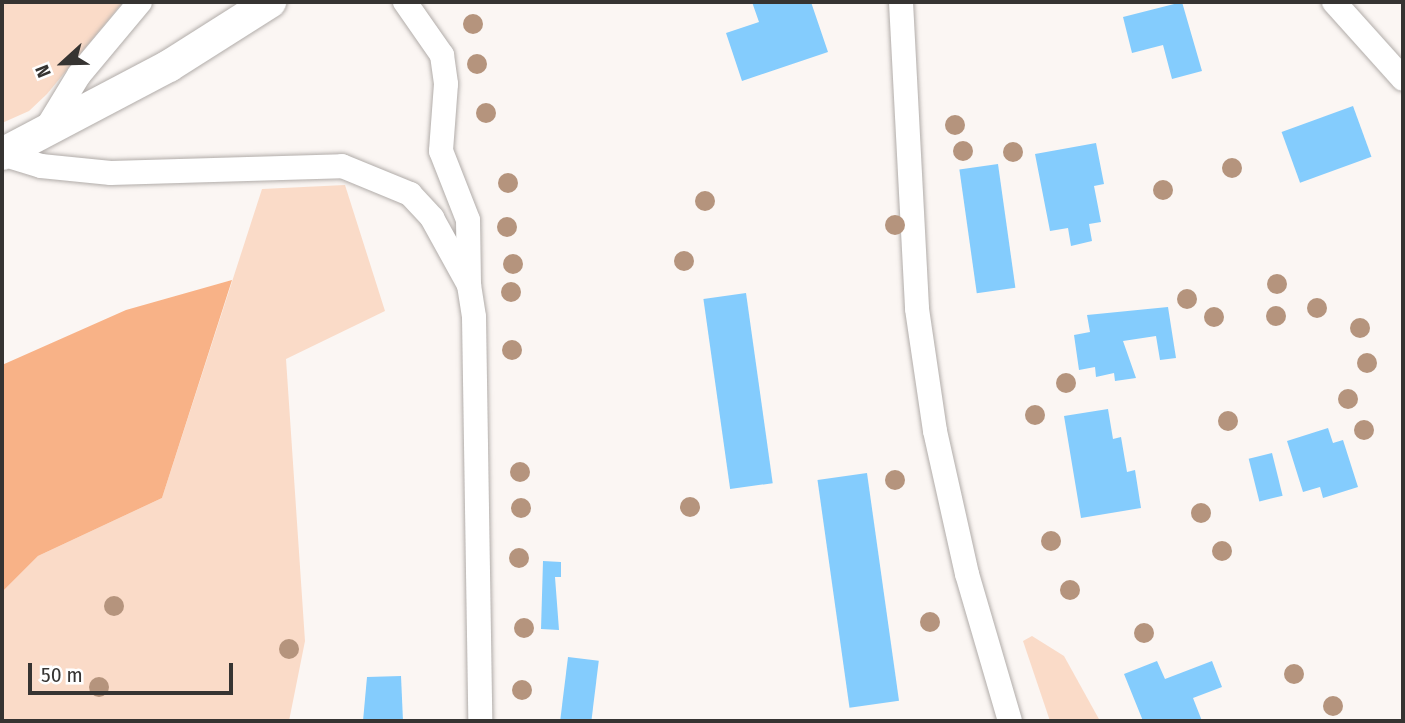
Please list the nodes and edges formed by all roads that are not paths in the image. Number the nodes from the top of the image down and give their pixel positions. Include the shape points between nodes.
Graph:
1 (140, 2) edge
2 (270, 2) edge
3 (405, 2) edge
4 (901, 2) edge
5 (1334, 2) edge
6 (1403, 79) edge
7 (43, 134) junction
8 (2, 154) edge
9 (469, 285) junction
10 (480, 721) edge
11 (1010, 721) edge

1 - 7 street via 79,75
2 - 7 street via 169,66
3 - 9 street via 442,55 446,84 441,150 468,220
4 - 11 street via 917,309 935,431 967,574
5 - 6 street
7 - 8 street
8 - 9 street via 75,171 309,163 368,172 410,194 432,218
9 - 10 street via 474,317

